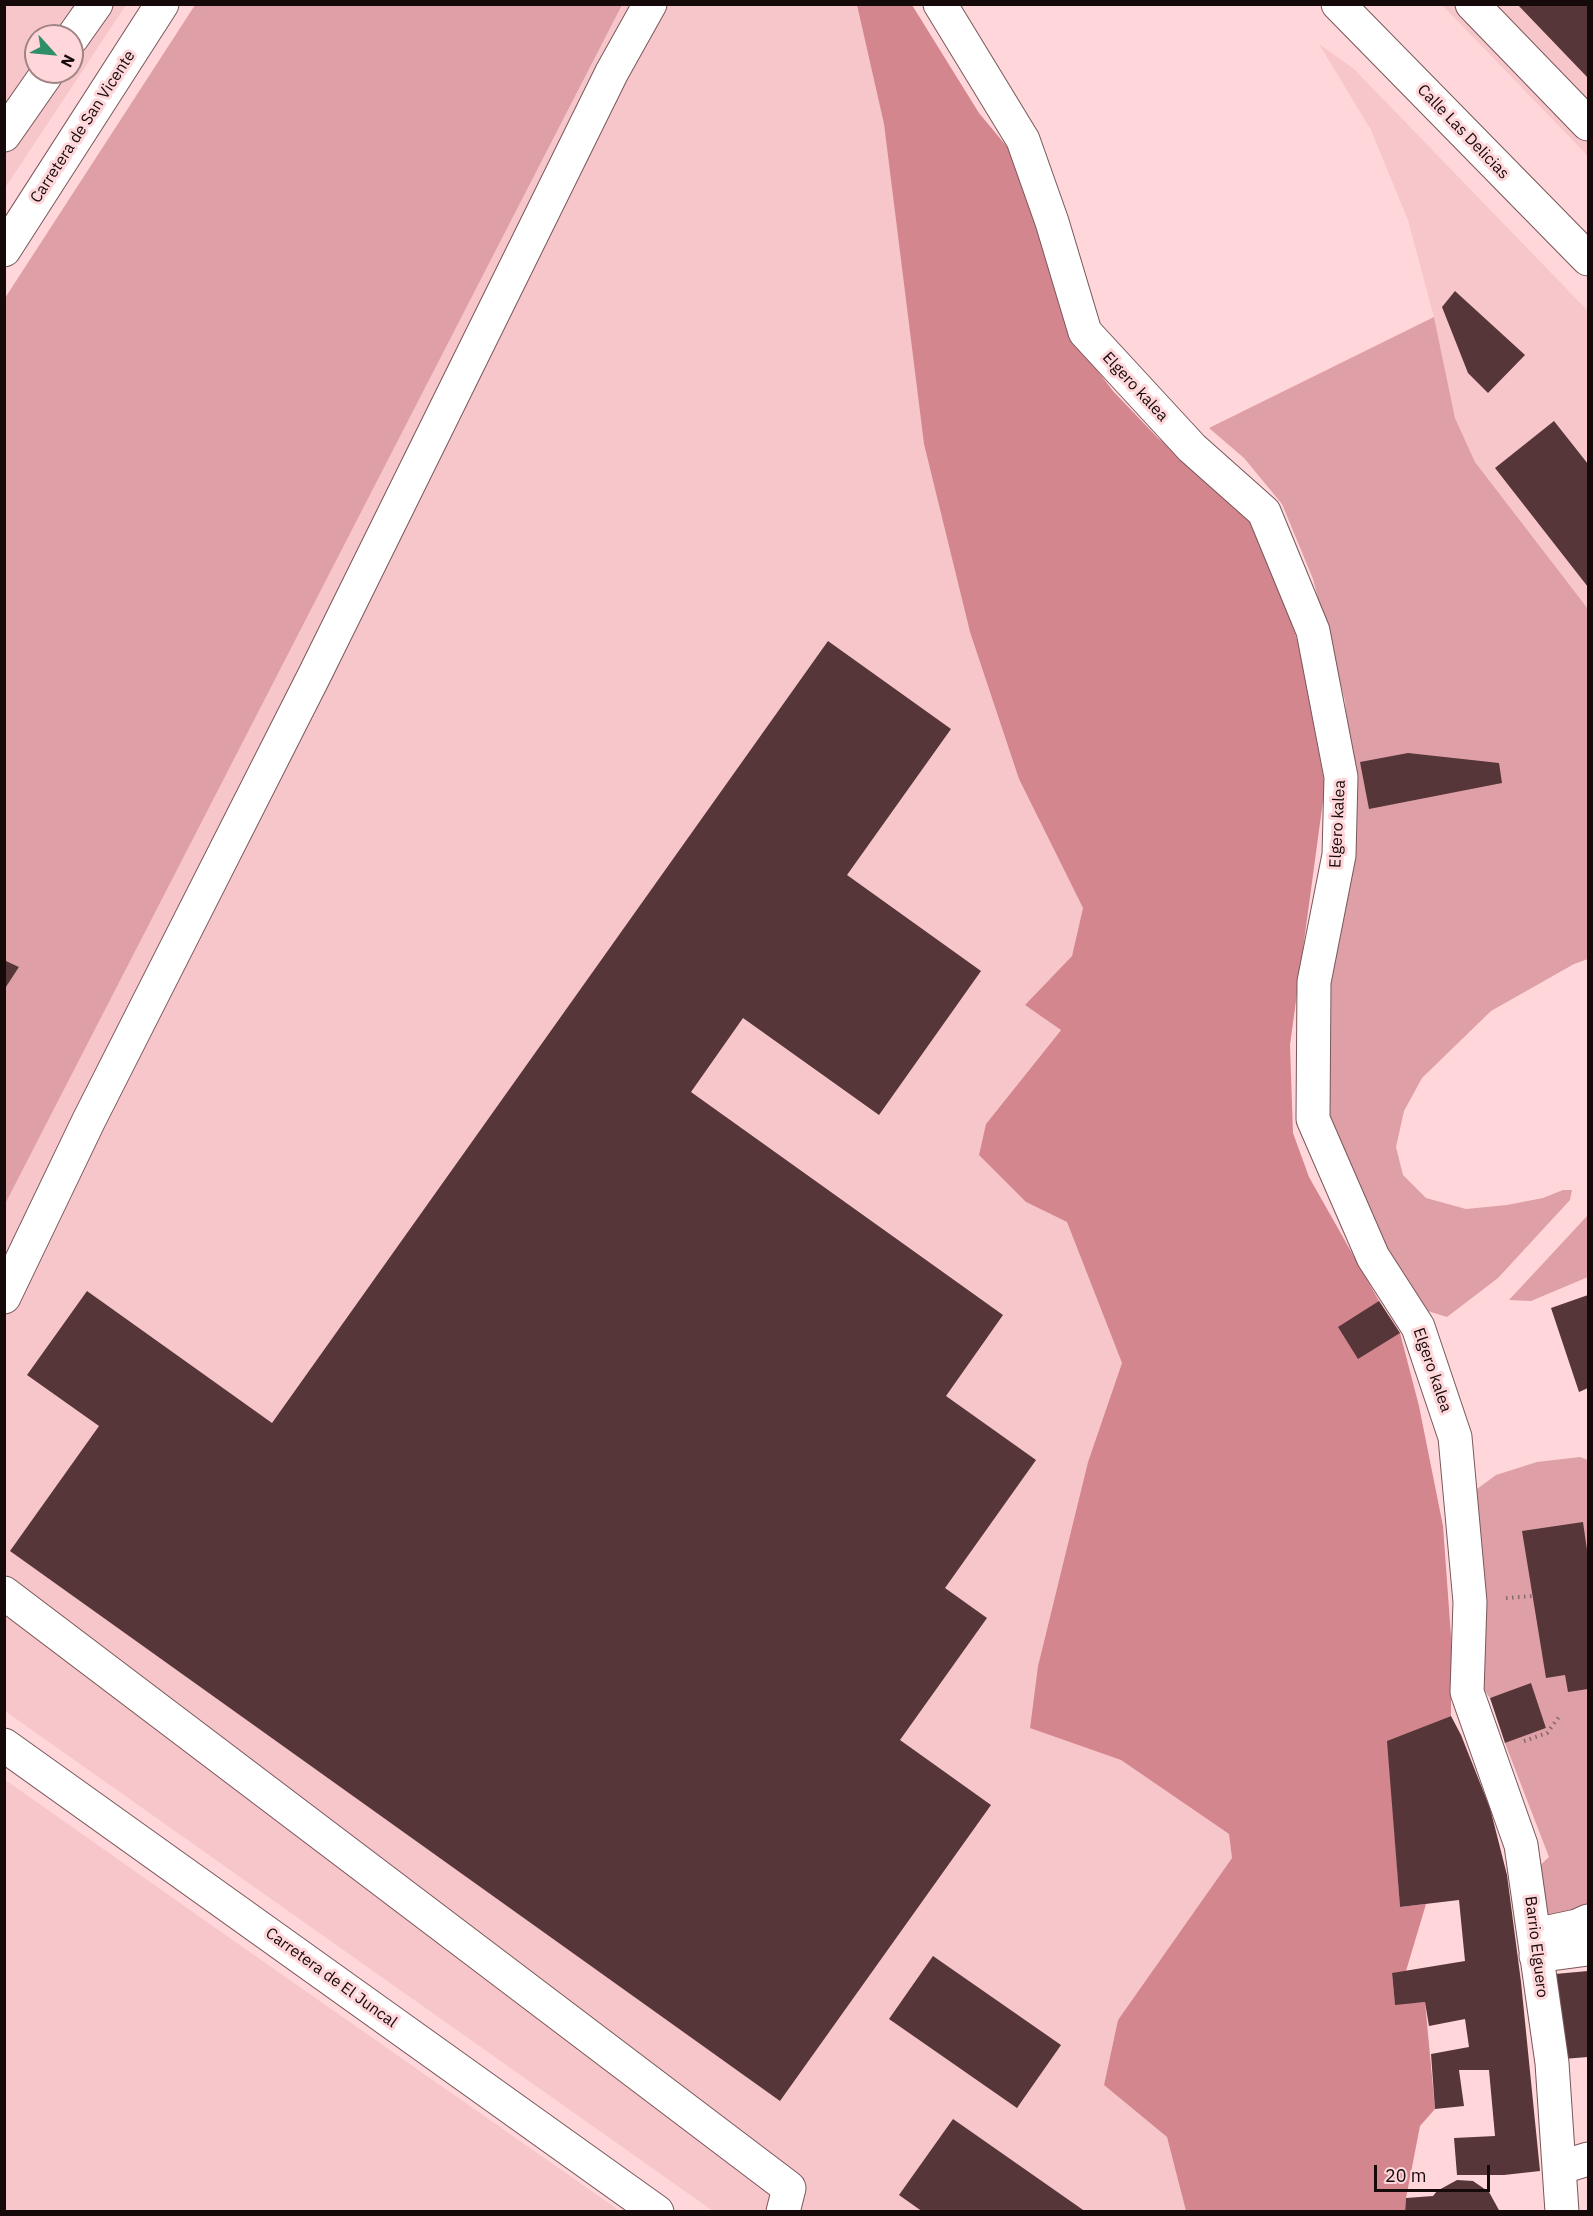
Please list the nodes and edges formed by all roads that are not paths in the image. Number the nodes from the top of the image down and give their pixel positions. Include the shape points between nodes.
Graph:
1 (96, 4) edge
2 (162, 4) edge
3 (650, 4) edge
4 (940, 4) edge
5 (1338, 4) edge
6 (1472, 4) edge
7 (82, 24) edge
8 (40, 84) edge
9 (1588, 124) edge
10 (4, 135) edge
11 (4, 250) edge
12 (1588, 259) edge
13 (4, 1297) edge
14 (4, 1593) edge
15 (1467, 1692) joint
16 (4, 1745) edge
17 (1588, 1921) edge
18 (1535, 1946) junction
19 (1588, 1949) edge
20 (1574, 2163) edge
21 (657, 2211) edge
22 (783, 2211) edge
23 (1562, 2211) edge

1 - 7 street
2 - 11 street, Carretera de San Vicente
3 - 13 street via 607,82
4 - 15 street, Elgero kalea via 1023,140 1085,332 1192,448 1264,512 1313,631 1341,777 1339,855 1314,982 1313,1119 1373,1257 1418,1327 1455,1437 1470,1602
5 - 12 street, Calle Las Delicias
6 - 9 street
8 - 10 street
14 - 22 street via 789,2188
15 - 18 street, Barrio Elguero via 1521,1845
16 - 21 street, Carretera de El Juncal
17 - 18 street
18 - 19 street
18 - 20 street, Barrio Elguero via 1552,2063
20 - 23 street, Barrio Elguero

